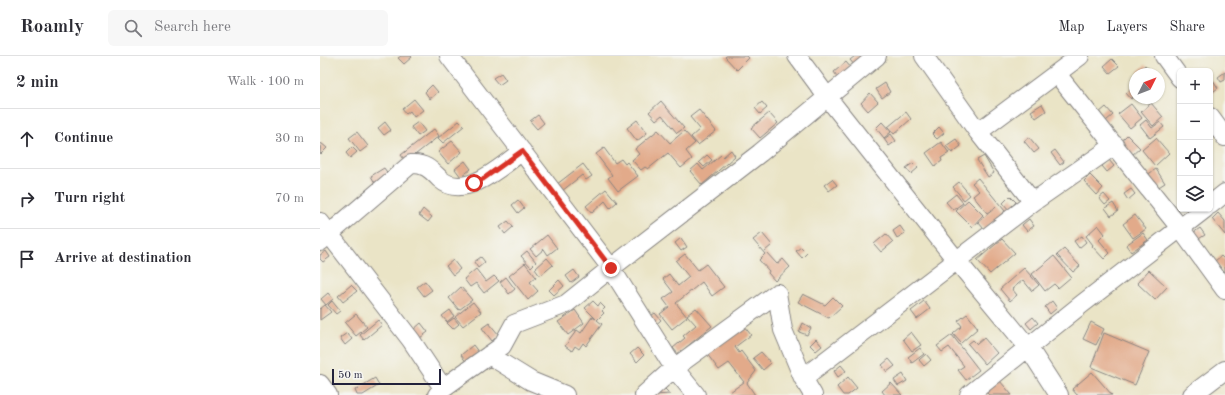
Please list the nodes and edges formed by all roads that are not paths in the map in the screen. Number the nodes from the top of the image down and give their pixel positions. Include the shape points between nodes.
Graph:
1 (449, 56) edge
2 (797, 56) edge
3 (877, 56) edge
4 (924, 56) edge
5 (1080, 56) edge
6 (1164, 56) edge
7 (1057, 74) junction
8 (1177, 74) edge
9 (828, 98) junction
10 (1213, 121) edge
11 (978, 132) junction
12 (1225, 137) edge
13 (1115, 146) junction
14 (522, 151) junction
15 (1225, 193) edge
16 (1033, 202) junction
17 (1213, 203) edge
18 (1200, 212) edge
19 (1180, 228) junction
20 (323, 233) edge
21 (957, 261) junction
22 (611, 268) junction
23 (1225, 290) edge
24 (1028, 347) junction
25 (489, 355) junction
26 (674, 368) junction
27 (1225, 370) edge
28 (803, 378) junction
29 (320, 384) edge
30 (440, 392) edge
31 (328, 395) edge
32 (566, 395) edge
33 (644, 395) edge
34 (696, 395) edge
35 (813, 395) edge
36 (969, 395) edge
37 (1059, 395) edge
38 (1192, 395) edge

1 - 14 street
2 - 9 street
3 - 9 street
4 - 11 street
5 - 7 street
6 - 8 street
7 - 11 street
7 - 13 street
9 - 21 street
9 - 22 street
10 - 12 street
11 - 16 street
13 - 16 street
13 - 19 street
14 - 20 street via 483,179 455,187 441,180 430,168 419,163 411,164
14 - 22 street
15 - 17 street
16 - 21 street
18 - 19 street
19 - 23 street
19 - 24 street
20 - 30 street via 411,340
21 - 24 street
21 - 28 street
22 - 25 street via 566,304 514,324 502,346
22 - 26 street
24 - 36 street
24 - 37 street
25 - 30 street
25 - 32 street via 531,381
26 - 28 street via 777,293 783,330
26 - 33 street
26 - 34 street
27 - 38 street
28 - 35 street
29 - 31 street

